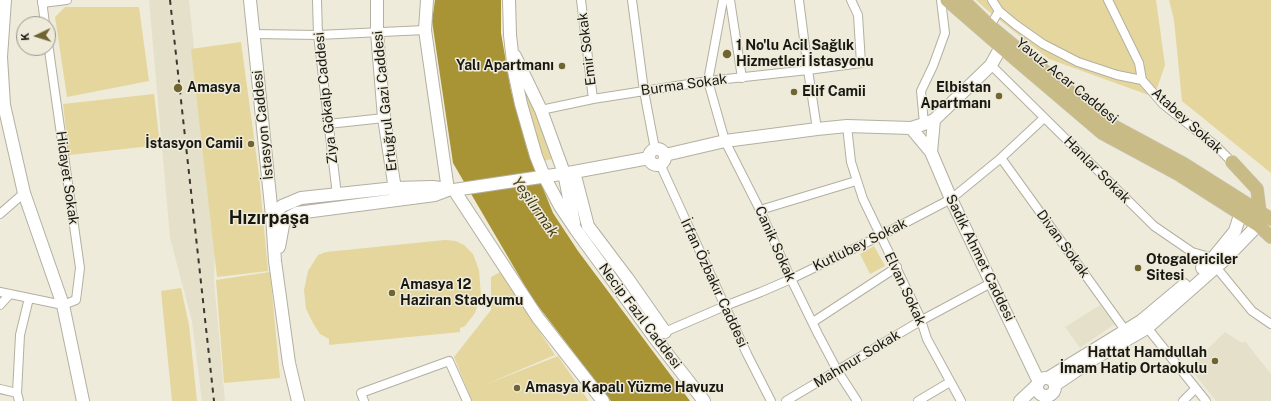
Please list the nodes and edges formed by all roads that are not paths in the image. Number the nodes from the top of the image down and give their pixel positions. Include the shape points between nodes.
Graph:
1 (5, 0) edge
2 (67, 0) edge
3 (244, 0) edge
4 (250, 0) edge
5 (317, 0) edge
6 (377, 0) edge
7 (427, 0) edge
8 (509, 0) edge
9 (581, 0) edge
10 (632, 0) edge
11 (723, 0) edge
12 (730, 0) edge
13 (799, 0) edge
14 (851, 0) edge
15 (941, 0) edge
16 (947, 0) edge
17 (963, 0) edge
18 (992, 0) edge
19 (1108, 0) edge
20 (42, 1) edge
21 (999, 11) junction
22 (44, 16) edge
23 (990, 26) junction
24 (425, 30) junction
25 (377, 32) junction
26 (254, 34) junction
27 (318, 35) junction
28 (1000, 47) junction
29 (512, 49) junction
30 (50, 56) edge
31 (991, 65) junction
32 (808, 70) junction
33 (742, 78) junction
34 (1142, 80) junction
35 (708, 82) junction
36 (644, 91) junction
37 (593, 98) junction
38 (541, 110) junction
39 (384, 118) junction
40 (1044, 118) junction
41 (929, 122) junction
42 (328, 124) junction
43 (847, 126) junction
44 (911, 128) junction
45 (817, 129) junction
46 (725, 141) junction
47 (931, 152) junction
48 (657, 156) junction
49 (1001, 158) junction
50 (1232, 162) junction
51 (569, 172) junction
52 (542, 176) junction
53 (856, 180) junction
54 (395, 188) junction
55 (454, 190) junction
56 (24, 193) junction
57 (337, 196) junction
58 (951, 199) junction
59 (396, 201) junction
60 (1241, 209) junction
61 (2, 210) edge
62 (760, 210) junction
63 (272, 216) junction
64 (1263, 219) edge
65 (576, 230) junction
66 (880, 236) junction
67 (1271, 237) edge
68 (276, 261) junction
69 (1215, 263) junction
70 (897, 268) junction
71 (791, 279) junction
72 (992, 283) junction
73 (0, 292) edge
74 (10, 294) junction
75 (29, 298) junction
76 (0, 305) edge
77 (63, 305) junction
78 (725, 306) junction
79 (922, 320) junction
80 (813, 322) junction
81 (1271, 324) edge
82 (1144, 325) junction
83 (1125, 330) junction
84 (660, 335) junction
85 (837, 370) junction
86 (950, 382) junction
87 (0, 389) edge
88 (1046, 389) edge
89 (1195, 389) junction
90 (18, 397) edge
91 (83, 401) edge
92 (298, 401) edge
93 (364, 401) edge
94 (467, 401) edge
95 (603, 401) edge
96 (704, 401) edge
97 (772, 401) edge
98 (786, 401) edge
99 (858, 401) edge
100 (918, 401) edge
101 (961, 401) edge
102 (1020, 401) edge
103 (1183, 401) edge
104 (1206, 401) edge

1 - 56 street via 1,57 4,105
2 - 20 street
3 - 26 street, İstasyon Caddesi via 246,15
4 - 26 street, İstasyon Caddesi
5 - 27 street, Ziya Gökalp Caddesi
6 - 25 street, Ertuğrul Gazi Caddesi
7 - 24 street
8 - 29 street, Necip Fazıl Caddesi
9 - 37 street, Emir Sokak
10 - 36 street, İrfan Özbakır Caddesi
11 - 35 street
12 - 33 street
13 - 32 street
14 - 32 street, Burma Sokak via 858,15 861,63
15 - 41 street via 945,33 921,91
16 - 28 main road, Yavuz Acar Caddesi
17 - 23 main road, Yavuz Acar Caddesi
18 - 21 street, Atabey Sokak
19 - 34 street, Atabey Sokak via 1139,63
20 - 22 street
21 - 23 street
21 - 34 street, Atabey Sokak via 1043,44 1078,62
23 - 60 main road, Yavuz Acar Caddesi via 1108,123 1184,164
24 - 25 street
24 - 55 street
25 - 27 street
25 - 39 street, Ertuğrul Gazi Caddesi
26 - 27 street
26 - 63 street, İstasyon Caddesi
27 - 42 street, Ziya Gökalp Caddesi
28 - 31 street
28 - 60 main road, Yavuz Acar Caddesi via 1102,133
29 - 38 street
29 - 52 street, Necip Fazıl Caddesi via 521,104
30 - 77 street, Hidayet Sokak via 80,268 76,300
31 - 40 street, Hanlar Sokak
31 - 41 street
32 - 33 street, Burma Sokak
32 - 45 street
33 - 35 street, Burma Sokak
34 - 50 street, Atabey Sokak via 1163,104
35 - 36 street, Burma Sokak
35 - 46 street, Canik Sokak
36 - 37 street, Burma Sokak
36 - 48 street, İrfan Özbakır Caddesi
37 - 38 street, Burma Sokak
38 - 51 street
39 - 42 street
39 - 54 street, Ertuğrul Gazi Caddesi
40 - 49 street, Kutlubey Sokak
40 - 69 street, Hanlar Sokak via 1154,226 1192,252
41 - 44 street
41 - 47 street, Sadık Ahmet Caddesi
42 - 57 street, Ziya Gökalp Caddesi
43 - 44 street
43 - 45 street
43 - 53 street, Elvan Sokak
44 - 47 street, Sadık Ahmet Caddesi
45 - 46 street
46 - 48 street
46 - 62 street, Canik Sokak
47 - 58 street, Sadık Ahmet Caddesi
48 - 51 street
48 - 78 street, İrfan Özbakır Caddesi
49 - 58 street, Kutlubey Sokak
49 - 83 street, Divan Sokak
50 - 60 main road via 1246,186
50 - 64 main road via 1257,189
51 - 52 street
51 - 65 street, Necip Fazıl Caddesi
51 - 84 street, Necip Fazıl Caddesi via 588,226 628,279
52 - 55 street
52 - 65 street, Necip Fazıl Caddesi
53 - 62 street
53 - 66 street, Elvan Sokak
54 - 55 street via 433,187
54 - 57 street
54 - 59 street, Ertuğrul Gazi Caddesi
55 - 59 street
55 - 95 street via 538,318
56 - 61 street
56 - 77 street
57 - 63 street via 301,198 282,206
58 - 66 street, Kutlubey Sokak
58 - 72 street, Sadık Ahmet Caddesi
59 - 68 street via 297,213 284,220
60 - 64 main road, Yavuz Acar Caddesi
60 - 69 street via 1235,231
62 - 71 street, Canik Sokak
63 - 68 street, İstasyon Caddesi
64 - 67 main road, Yavuz Acar Caddesi
64 - 69 street
65 - 84 street, Necip Fazıl Caddesi
66 - 70 street, Elvan Sokak
66 - 71 street, Kutlubey Sokak
68 - 92 street via 290,363
69 - 81 street via 1252,311
69 - 82 street
70 - 79 street, Elvan Sokak
70 - 80 street
71 - 78 street, Kutlubey Sokak
71 - 80 street, Canik Sokak
72 - 79 street, Mahmur Sokak
72 - 88 street, Sadık Ahmet Caddesi via 1031,364
73 - 74 street
74 - 75 street
74 - 76 street
75 - 77 street
75 - 90 street via 20,335
77 - 91 street
78 - 84 street, Kutlubey Sokak
78 - 97 street, İrfan Özbakır Caddesi
79 - 85 street, Mahmur Sokak
79 - 86 street, Elvan Sokak via 927,339
80 - 85 street, Canik Sokak
82 - 83 street
82 - 88 street
82 - 89 street
83 - 88 street
84 - 96 street, Necip Fazıl Caddesi
85 - 98 street, Mahmur Sokak
85 - 99 street, Canik Sokak
86 - 100 street
86 - 101 street, Elvan Sokak
87 - 90 street
88 - 102 street
89 - 103 street
89 - 104 street
93 - 94 street via 361,392 449,361

